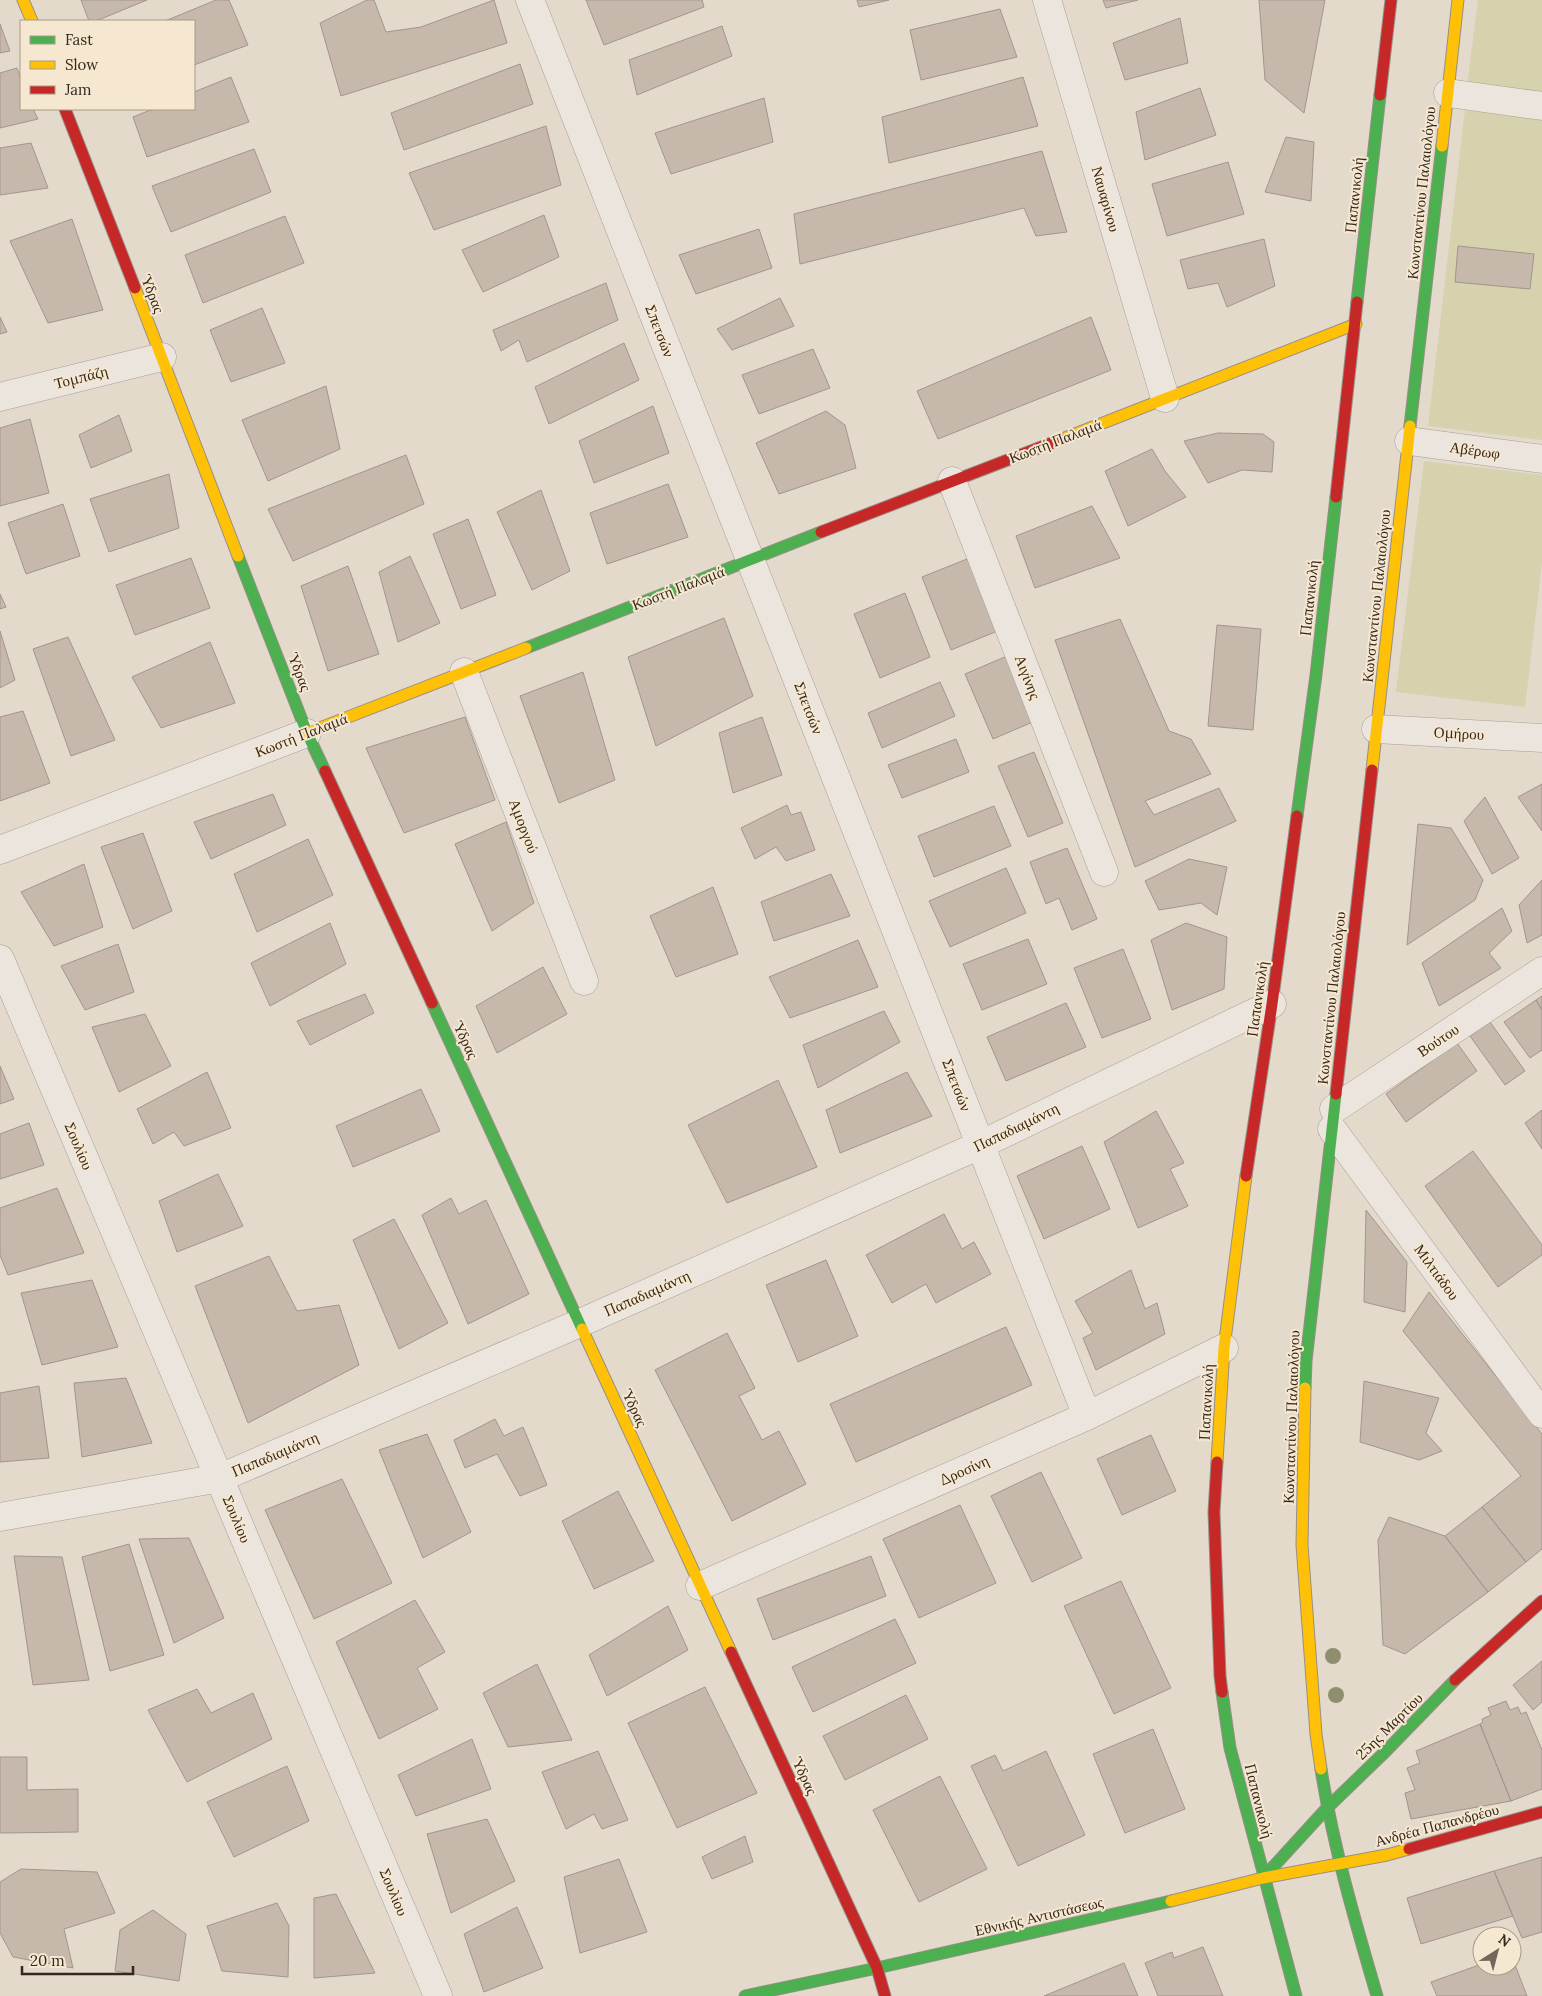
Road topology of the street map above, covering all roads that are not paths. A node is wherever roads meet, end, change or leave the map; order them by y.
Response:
1 (23, 0) edge
2 (530, 0) edge
3 (1047, 0) edge
4 (1391, 0) edge
5 (1458, 0) edge
6 (32, 20) edge
7 (1448, 93) junction
8 (1542, 106) edge
9 (66, 110) edge
10 (1356, 324) junction
11 (162, 358) junction
12 (0, 397) edge
13 (1165, 398) junction
14 (1409, 441) junction
15 (1542, 459) edge
16 (952, 481) junction
17 (750, 560) junction
18 (464, 672) junction
19 (1376, 729) junction
20 (307, 733) junction
21 (1542, 738) edge
22 (0, 850) edge
23 (1104, 872) dead end
24 (0, 959) edge
25 (1542, 971) edge
26 (584, 981) dead end
27 (1272, 1004) junction
28 (1333, 1119) junction
29 (980, 1145) junction
30 (580, 1323) junction
31 (1224, 1348) junction
32 (1542, 1414) edge
33 (1087, 1416) junction
34 (220, 1478) junction
35 (0, 1516) edge
36 (700, 1586) junction
37 (1542, 1601) edge
38 (1327, 1808) junction
39 (1542, 1812) edge
40 (1339, 1864) junction
41 (1263, 1878) junction
42 (877, 1968) junction
43 (438, 1996) edge
44 (745, 1996) edge
45 (885, 1996) edge
46 (1296, 1996) edge
47 (1377, 1996) edge

1 - 6 main road
2 - 17 street, Σπετσών
3 - 13 street, Ναυαρίνου
4 - 10 main road, Παπανικολή
5 - 7 main road, Κωνσταντίνου Παλαιολόγου
7 - 8 street
7 - 14 main road, Κωνσταντίνου Παλαιολόγου
9 - 11 main road, Ύδρας
10 - 13 main road, Κωστή Παλαμά
10 - 27 main road, Παπανικολή
11 - 12 street, Τομπάζη
11 - 20 main road, Ύδρας
13 - 16 main road, Κωστή Παλαμά
14 - 15 street, Αβέρωφ
14 - 19 main road, Κωνσταντίνου Παλαιολόγου
16 - 17 main road, Κωστή Παλαμά
16 - 23 street, Αιγίνης
17 - 18 main road, Κωστή Παλαμά
17 - 29 street, Σπετσών
18 - 20 main road, Κωστή Παλαμά
18 - 26 street, Αμοργού
19 - 21 street, Ομήρου
19 - 28 main road, Κωνσταντίνου Παλαιολόγου
20 - 22 street, Κωστή Παλαμά
20 - 30 main road, Ύδρας
24 - 34 street, Σουλίου
25 - 28 street, Βούτου
27 - 29 street, Παπαδιαμάντη
27 - 31 main road, Παπανικολή
28 - 32 street, Μιλτιάδου
28 - 38 main road, Κωνσταντίνου Παλαιολόγου
29 - 30 street, Παπαδιαμάντη
29 - 33 street, Σπετσών
30 - 34 street, Παπαδιαμάντη
30 - 36 main road, Ύδρας
31 - 33 street, Δροσίνη
31 - 41 main road, Παπανικολή
33 - 36 street, Δροσίνη
34 - 35 street, Παπαδιαμάντη
34 - 43 street, Σουλίου
36 - 42 main road, Ύδρας
37 - 38 main road, 25ης Μαρτίου
38 - 40 main road, Κωνσταντίνου Παλαιολόγου
38 - 41 main road, 25ης Μαρτίου
39 - 40 main road, Ανδρέα Παπανδρέου
40 - 41 main road, Εθνικής Αντιστάσεως
40 - 47 main road, Κωνσταντίνου Παλαιολόγου
41 - 42 main road, Εθνικής Αντιστάσεως
41 - 46 main road, Παπανικολή
42 - 44 main road, Εθνικής Αντιστάσεως
42 - 45 main road, Ύδρας

